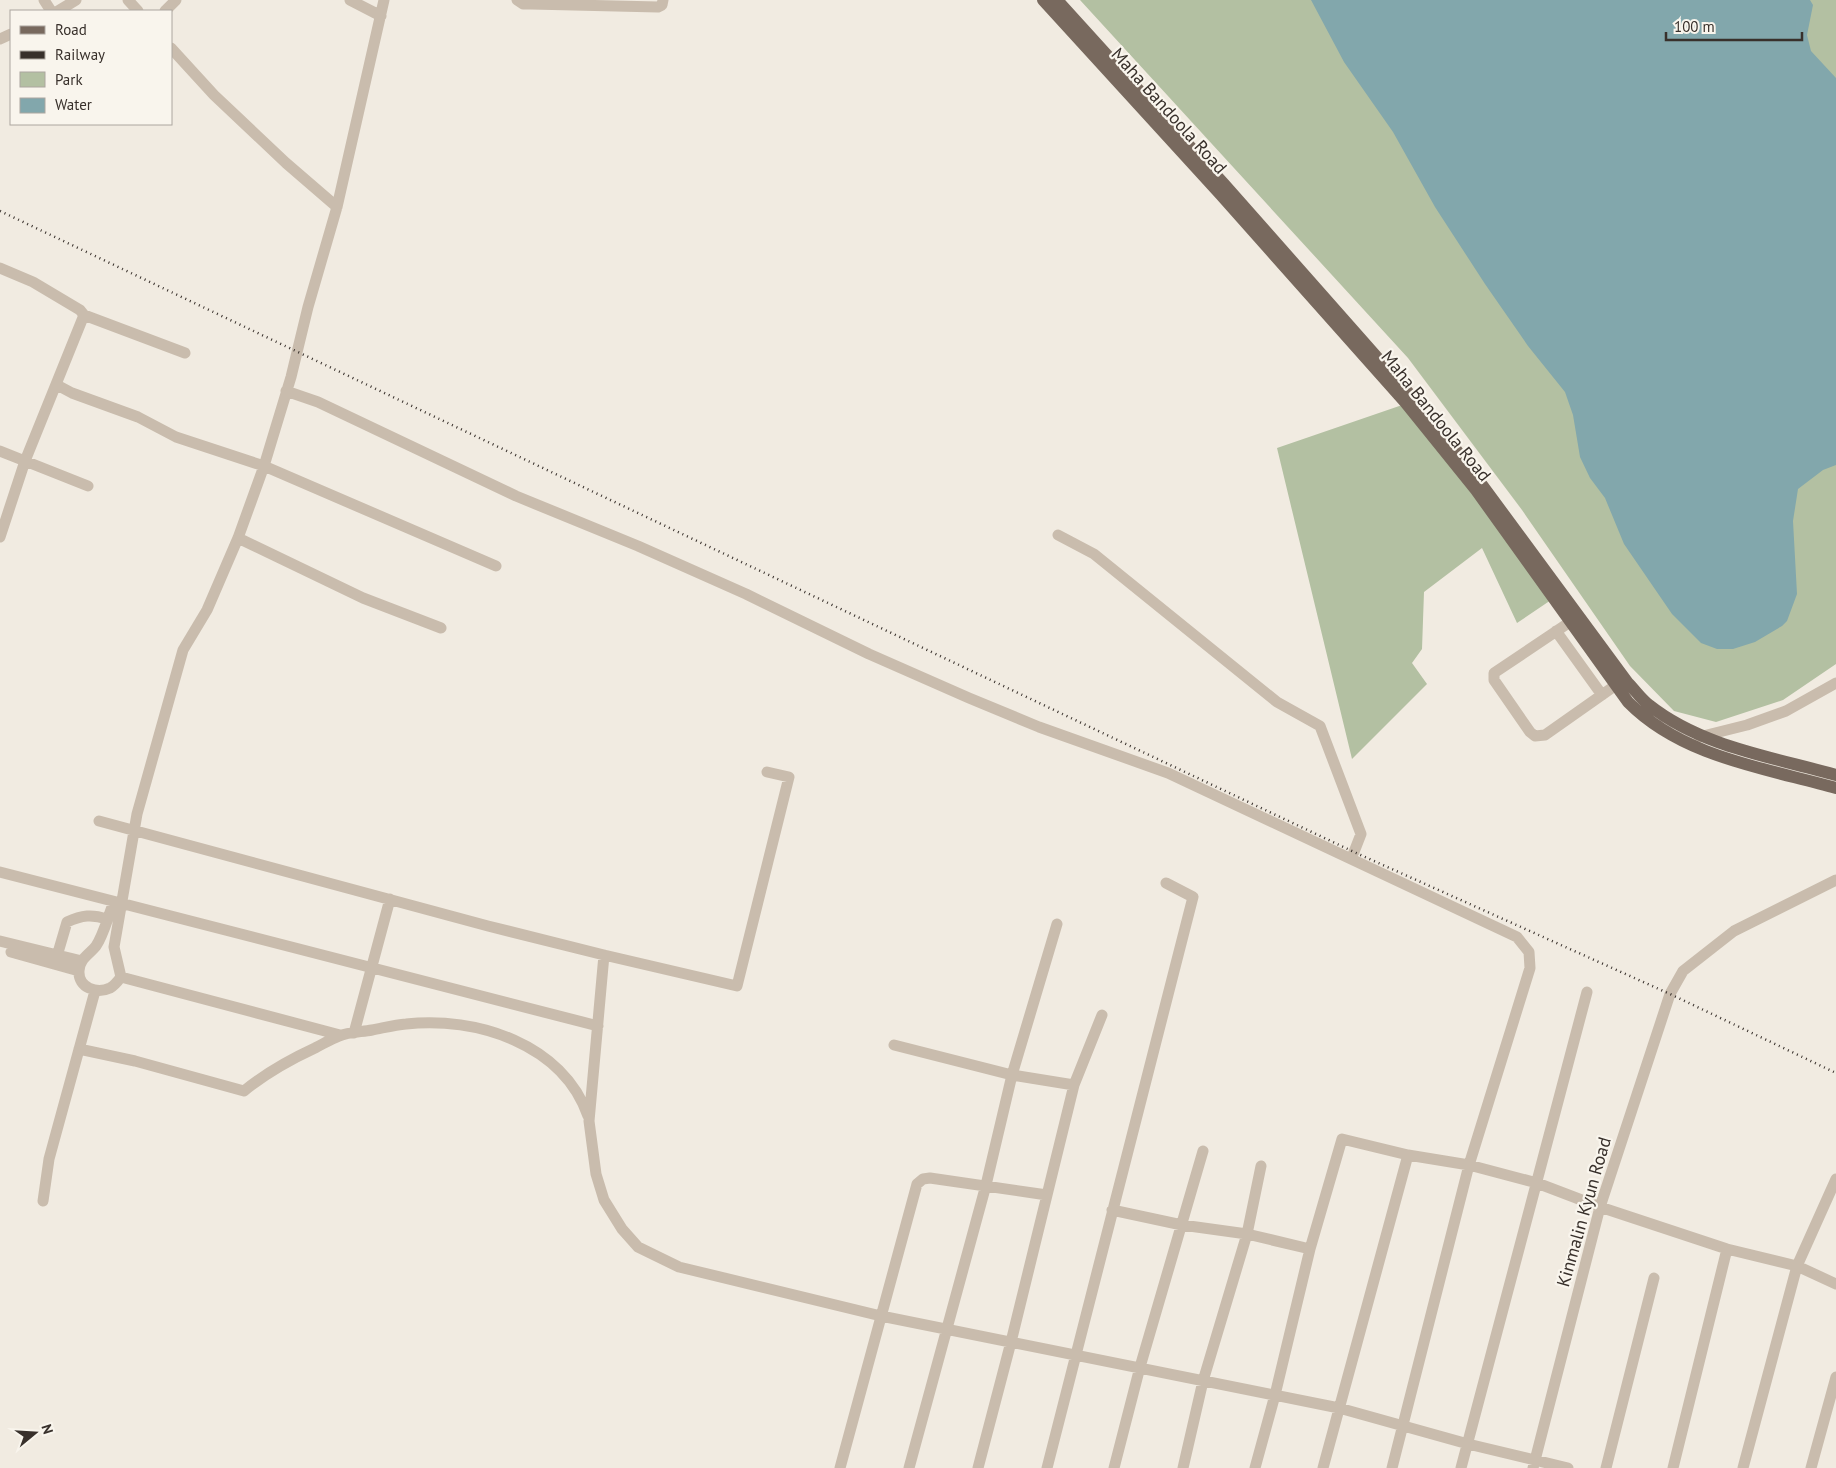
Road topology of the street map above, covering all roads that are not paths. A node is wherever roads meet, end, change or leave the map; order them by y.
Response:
1 (76, 0) edge
2 (128, 0) edge
3 (176, 0) edge
4 (350, 0) edge
5 (384, 0) edge
6 (517, 0) edge
7 (663, 0) edge
8 (1044, 0) edge
9 (1057, 0) edge
10 (60, 10) edge
11 (137, 10) edge
12 (166, 10) edge
13 (381, 16) junction
14 (172, 49) edge
15 (337, 208) junction
16 (0, 268) edge
17 (84, 315) junction
18 (185, 353) dead end
19 (57, 385) junction
20 (286, 391) junction
21 (0, 451) edge
22 (26, 461) junction
23 (264, 466) junction
24 (88, 486) dead end
25 (1058, 535) dead end
26 (0, 537) edge
27 (238, 538) junction
28 (496, 566) dead end
29 (1570, 622) junction
30 (441, 628) dead end
31 (1556, 631) junction
32 (1836, 683) edge
33 (1616, 685) junction
34 (1602, 695) junction
35 (1704, 736) junction
36 (1685, 741) junction
37 (767, 772) dead end
38 (1836, 775) edge
39 (1836, 788) edge
40 (99, 821) dead end
41 (134, 830) junction
42 (1354, 852) dead end
43 (0, 872) edge
44 (1836, 880) edge
45 (1166, 883) dead end
46 (390, 899) junction
47 (118, 903) junction
48 (107, 919) junction
49 (1057, 924) dead end
50 (0, 941) edge
51 (0, 949) edge
52 (604, 955) junction
53 (57, 956) junction
54 (80, 966) junction
55 (372, 968) junction
56 (121, 977) junction
57 (96, 991) junction
58 (1587, 992) dead end
59 (1102, 1015) dead end
60 (598, 1026) junction
61 (354, 1033) junction
62 (340, 1035) junction
63 (894, 1045) dead end
64 (80, 1049) junction
65 (1012, 1075) junction
66 (1074, 1085) junction
67 (589, 1121) junction
68 (1203, 1151) dead end
69 (1408, 1155) junction
70 (1469, 1165) junction
71 (1261, 1166) dead end
72 (1836, 1179) edge
73 (1537, 1183) junction
74 (986, 1185) junction
75 (1047, 1195) junction
76 (43, 1201) dead end
77 (1600, 1207) junction
78 (1112, 1210) junction
79 (1182, 1225) junction
80 (1247, 1234) junction
81 (1727, 1249) junction
82 (1310, 1250) junction
83 (1797, 1266) junction
84 (1654, 1278) dead end
85 (1836, 1284) edge
86 (881, 1316) junction
87 (947, 1329) junction
88 (1011, 1342) junction
89 (1077, 1355) junction
90 (1140, 1367) junction
91 (1836, 1377) edge
92 (1203, 1381) junction
93 (1276, 1395) junction
94 (1339, 1408) junction
95 (1403, 1425) junction
96 (1468, 1444) junction
97 (1534, 1463) edge
98 (840, 1468) edge
99 (909, 1468) edge
100 (978, 1468) edge
101 (1047, 1468) edge
102 (1114, 1468) edge
103 (1182, 1468) edge
104 (1254, 1468) edge
105 (1323, 1468) edge
106 (1392, 1468) edge
107 (1461, 1468) edge
108 (1568, 1468) edge
109 (1606, 1468) edge
110 (1673, 1468) edge
111 (1743, 1468) edge
112 (1811, 1468) edge

1 - 10 street
2 - 11 street
3 - 12 street
4 - 13 street
5 - 13 street
6 - 7 street
8 - 29 main road, Maha Bandoola Road
9 - 35 main road, Maha Bandoola Road
13 - 15 street
14 - 15 street
15 - 20 street
16 - 17 street
17 - 18 street
17 - 19 street
19 - 22 street
19 - 23 street
20 - 23 street
20 - 70 street
21 - 22 street
22 - 24 street
22 - 26 street
23 - 27 street
23 - 28 street
25 - 42 street
27 - 30 street
27 - 41 street
29 - 31 street
29 - 33 main road, Maha Bandoola Road
31 - 34 street
31 - 34 street
32 - 35 street
33 - 34 street
33 - 36 main road, Maha Bandoola Road
35 - 36 street
35 - 38 main road, Maha Bandoola Road
36 - 39 main road, Maha Bandoola Road
37 - 52 street
40 - 41 street
41 - 46 street
41 - 47 street
43 - 47 street
44 - 77 street, Kinmalin Kyun Road
45 - 78 street
46 - 52 street
46 - 55 street
47 - 48 street
47 - 55 street
47 - 56 street
48 - 53 street
48 - 54 street
49 - 65 street
50 - 53 street
51 - 54 street
52 - 60 street
53 - 54 street
54 - 57 street
55 - 60 street
55 - 61 street
56 - 57 street
56 - 62 street
57 - 64 street
58 - 73 street
59 - 66 street
60 - 67 street
61 - 62 street
61 - 67 street
62 - 64 street
63 - 65 street
64 - 76 street
65 - 66 street
65 - 74 street
66 - 75 street
67 - 86 street
68 - 79 street
69 - 70 street
69 - 82 street
69 - 94 street
70 - 73 street
70 - 95 street
71 - 80 street
72 - 83 street
73 - 77 street
73 - 96 street
74 - 75 street
74 - 86 street
74 - 87 street
75 - 88 street
77 - 81 street
77 - 97 street, Kinmalin Kyun Road
78 - 79 street
78 - 89 street
79 - 80 street
79 - 90 street
80 - 82 street
80 - 92 street
81 - 83 street
81 - 110 street
82 - 93 street
83 - 85 street
83 - 111 street
84 - 109 street
86 - 87 street
86 - 98 street
87 - 88 street
87 - 99 street
88 - 89 street
88 - 100 street
89 - 90 street
89 - 101 street
90 - 92 street
90 - 102 street
91 - 112 street
92 - 93 street
92 - 103 street
93 - 94 street
93 - 104 street
94 - 95 street
94 - 105 street
95 - 96 street
95 - 106 street
96 - 97 street
96 - 107 street
97 - 108 street

